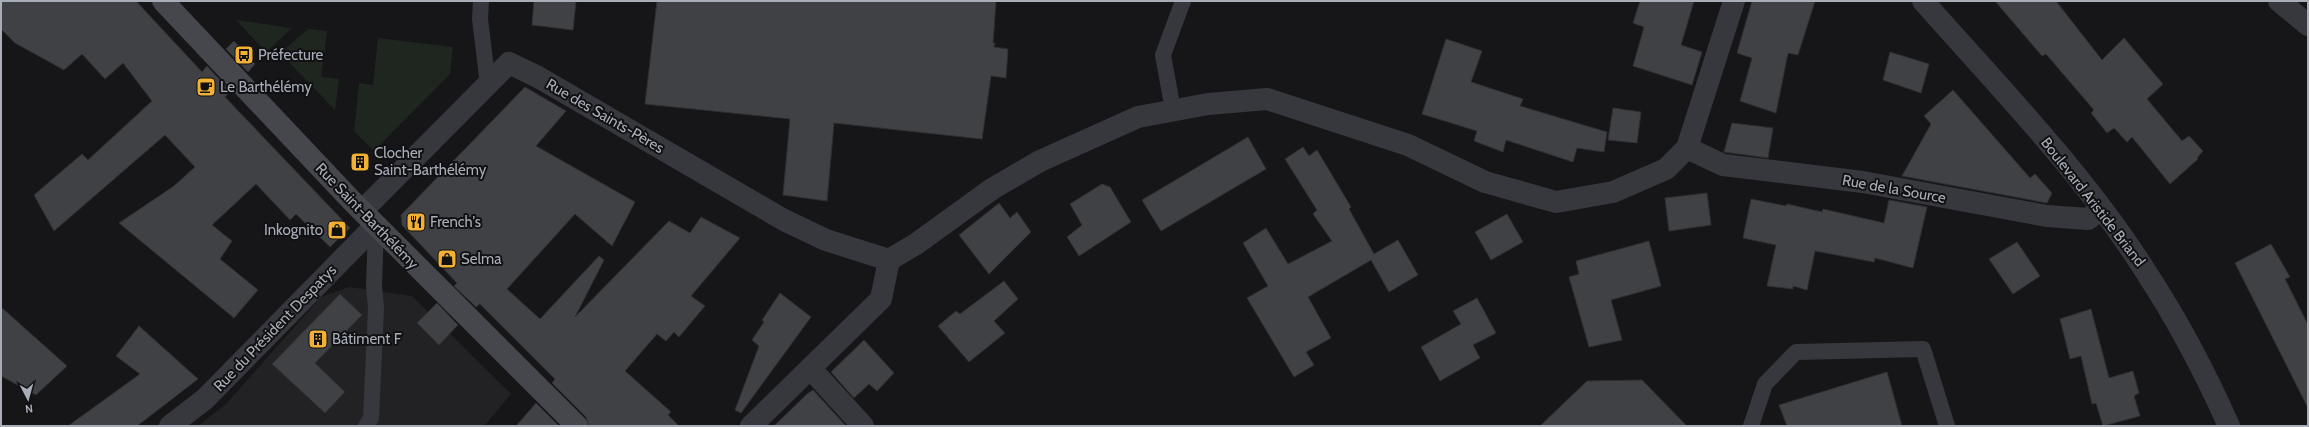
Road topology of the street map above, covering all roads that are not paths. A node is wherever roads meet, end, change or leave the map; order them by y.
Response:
1 (163, 1) edge
2 (481, 1) edge
3 (1183, 1) edge
4 (1734, 1) edge
5 (1924, 1) edge
6 (2279, 1) edge
7 (2308, 25) edge
8 (488, 85) junction
9 (1172, 110) junction
10 (1687, 148) junction
11 (2101, 209) junction
12 (369, 218) junction
13 (889, 260) junction
14 (810, 368) junction
15 (170, 426) edge
16 (366, 426) edge
17 (577, 426) edge
18 (751, 426) edge
19 (863, 426) edge
20 (1751, 426) edge
21 (1947, 426) edge
22 (2229, 426) edge

1 - 12 main road, Rue Saint-Barthélémy
2 - 8 lane
3 - 9 lane
4 - 10 street
5 - 11 street, Boulevard Aristide Briand
6 - 7 street
8 - 12 street, Rue des Saints-Pères
8 - 13 street, Rue des Saints-Pères
9 - 10 street
9 - 13 street
10 - 11 street, Rue de la Source
11 - 22 street, Boulevard Aristide Briand
12 - 15 street, Rue du Président Despatys
12 - 16 lane
12 - 17 main road, Rue Saint-Barthélémy
13 - 14 street
14 - 18 street
14 - 19 street
20 - 21 lane

